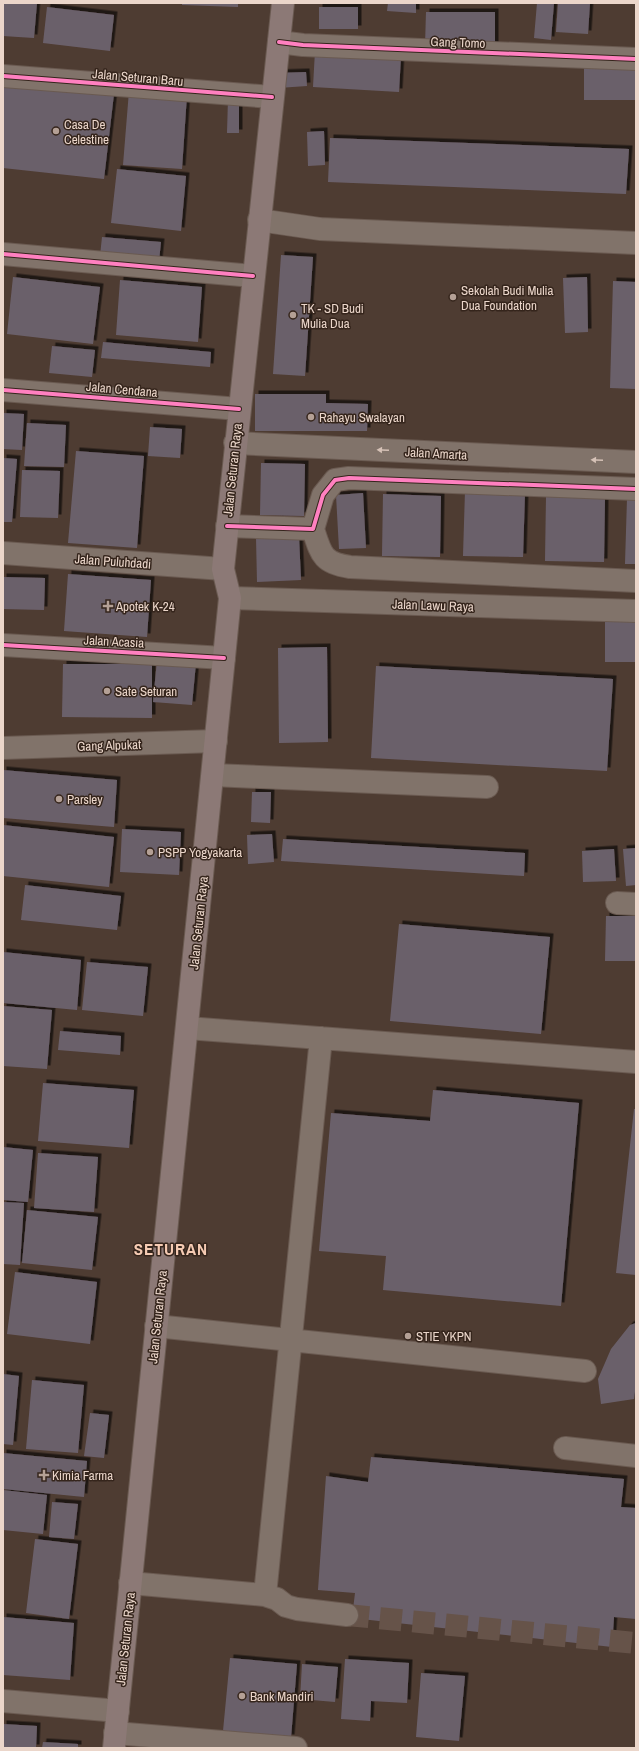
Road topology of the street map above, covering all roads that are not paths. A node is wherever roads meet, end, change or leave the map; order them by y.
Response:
1 (283, 3) edge
2 (278, 42) junction
3 (636, 60) edge
4 (3, 76) edge
5 (272, 97) junction
6 (259, 220) junction
7 (636, 243) edge
8 (3, 254) edge
9 (253, 276) junction
10 (3, 390) edge
11 (239, 409) junction
12 (235, 443) junction
13 (636, 462) edge
14 (636, 489) edge
15 (227, 526) junction
16 (313, 529) junction
17 (3, 553) edge
18 (222, 569) junction
19 (636, 581) edge
20 (230, 598) junction
21 (636, 611) edge
22 (3, 644) edge
23 (224, 658) junction
24 (216, 741) junction
25 (3, 748) edge
26 (213, 775) junction
27 (487, 787) dead end
28 (187, 1028) junction
29 (321, 1038) junction
30 (636, 1062) edge
31 (156, 1326) junction
32 (290, 1340) junction
33 (585, 1372) dead end
34 (565, 1448) dead end
35 (636, 1456) edge
36 (130, 1583) junction
37 (265, 1595) junction
38 (347, 1615) tunnel mouth
39 (3, 1701) edge
40 (118, 1711) junction
41 (115, 1740) edge
42 (296, 1748) edge

1 - 2 main road, Jalan Seturan Raya
2 - 3 street, Gang Tomo
2 - 5 main road, Jalan Seturan Raya
4 - 5 street, Jalan Seturan Baru
5 - 6 main road, Jalan Seturan Raya
6 - 7 street
6 - 9 main road, Jalan Seturan Raya
8 - 9 street
9 - 11 main road, Jalan Seturan Raya
10 - 11 street, Jalan Cendana
11 - 12 main road, Jalan Seturan Raya
13 -> 12 street, Jalan Amarta
12 - 15 main road, Jalan Seturan Raya
14 - 16 street
15 - 16 street
15 - 18 main road, Jalan Seturan Raya
16 - 19 street
17 - 18 street, Jalan Puluhdadi
18 - 20 main road, Jalan Seturan Raya
20 - 21 street, Jalan Lawu Raya
20 - 23 main road, Jalan Seturan Raya
22 - 23 street, Jalan Acasia
23 - 24 main road, Jalan Seturan Raya
24 - 25 street, Gang Alpukat
24 - 26 main road, Jalan Seturan Raya
26 - 27 street
26 - 28 main road, Jalan Seturan Raya
28 - 29 street
28 - 31 main road, Jalan Seturan Raya
29 - 30 street
29 - 32 street
31 - 32 street
31 - 36 main road, Jalan Seturan Raya
32 - 33 street
32 - 37 street
34 - 35 street
36 - 37 street
36 - 40 main road, Jalan Seturan Raya
37 - 38 street
39 - 40 street
40 - 41 main road, Jalan Seturan Raya
41 - 42 street

